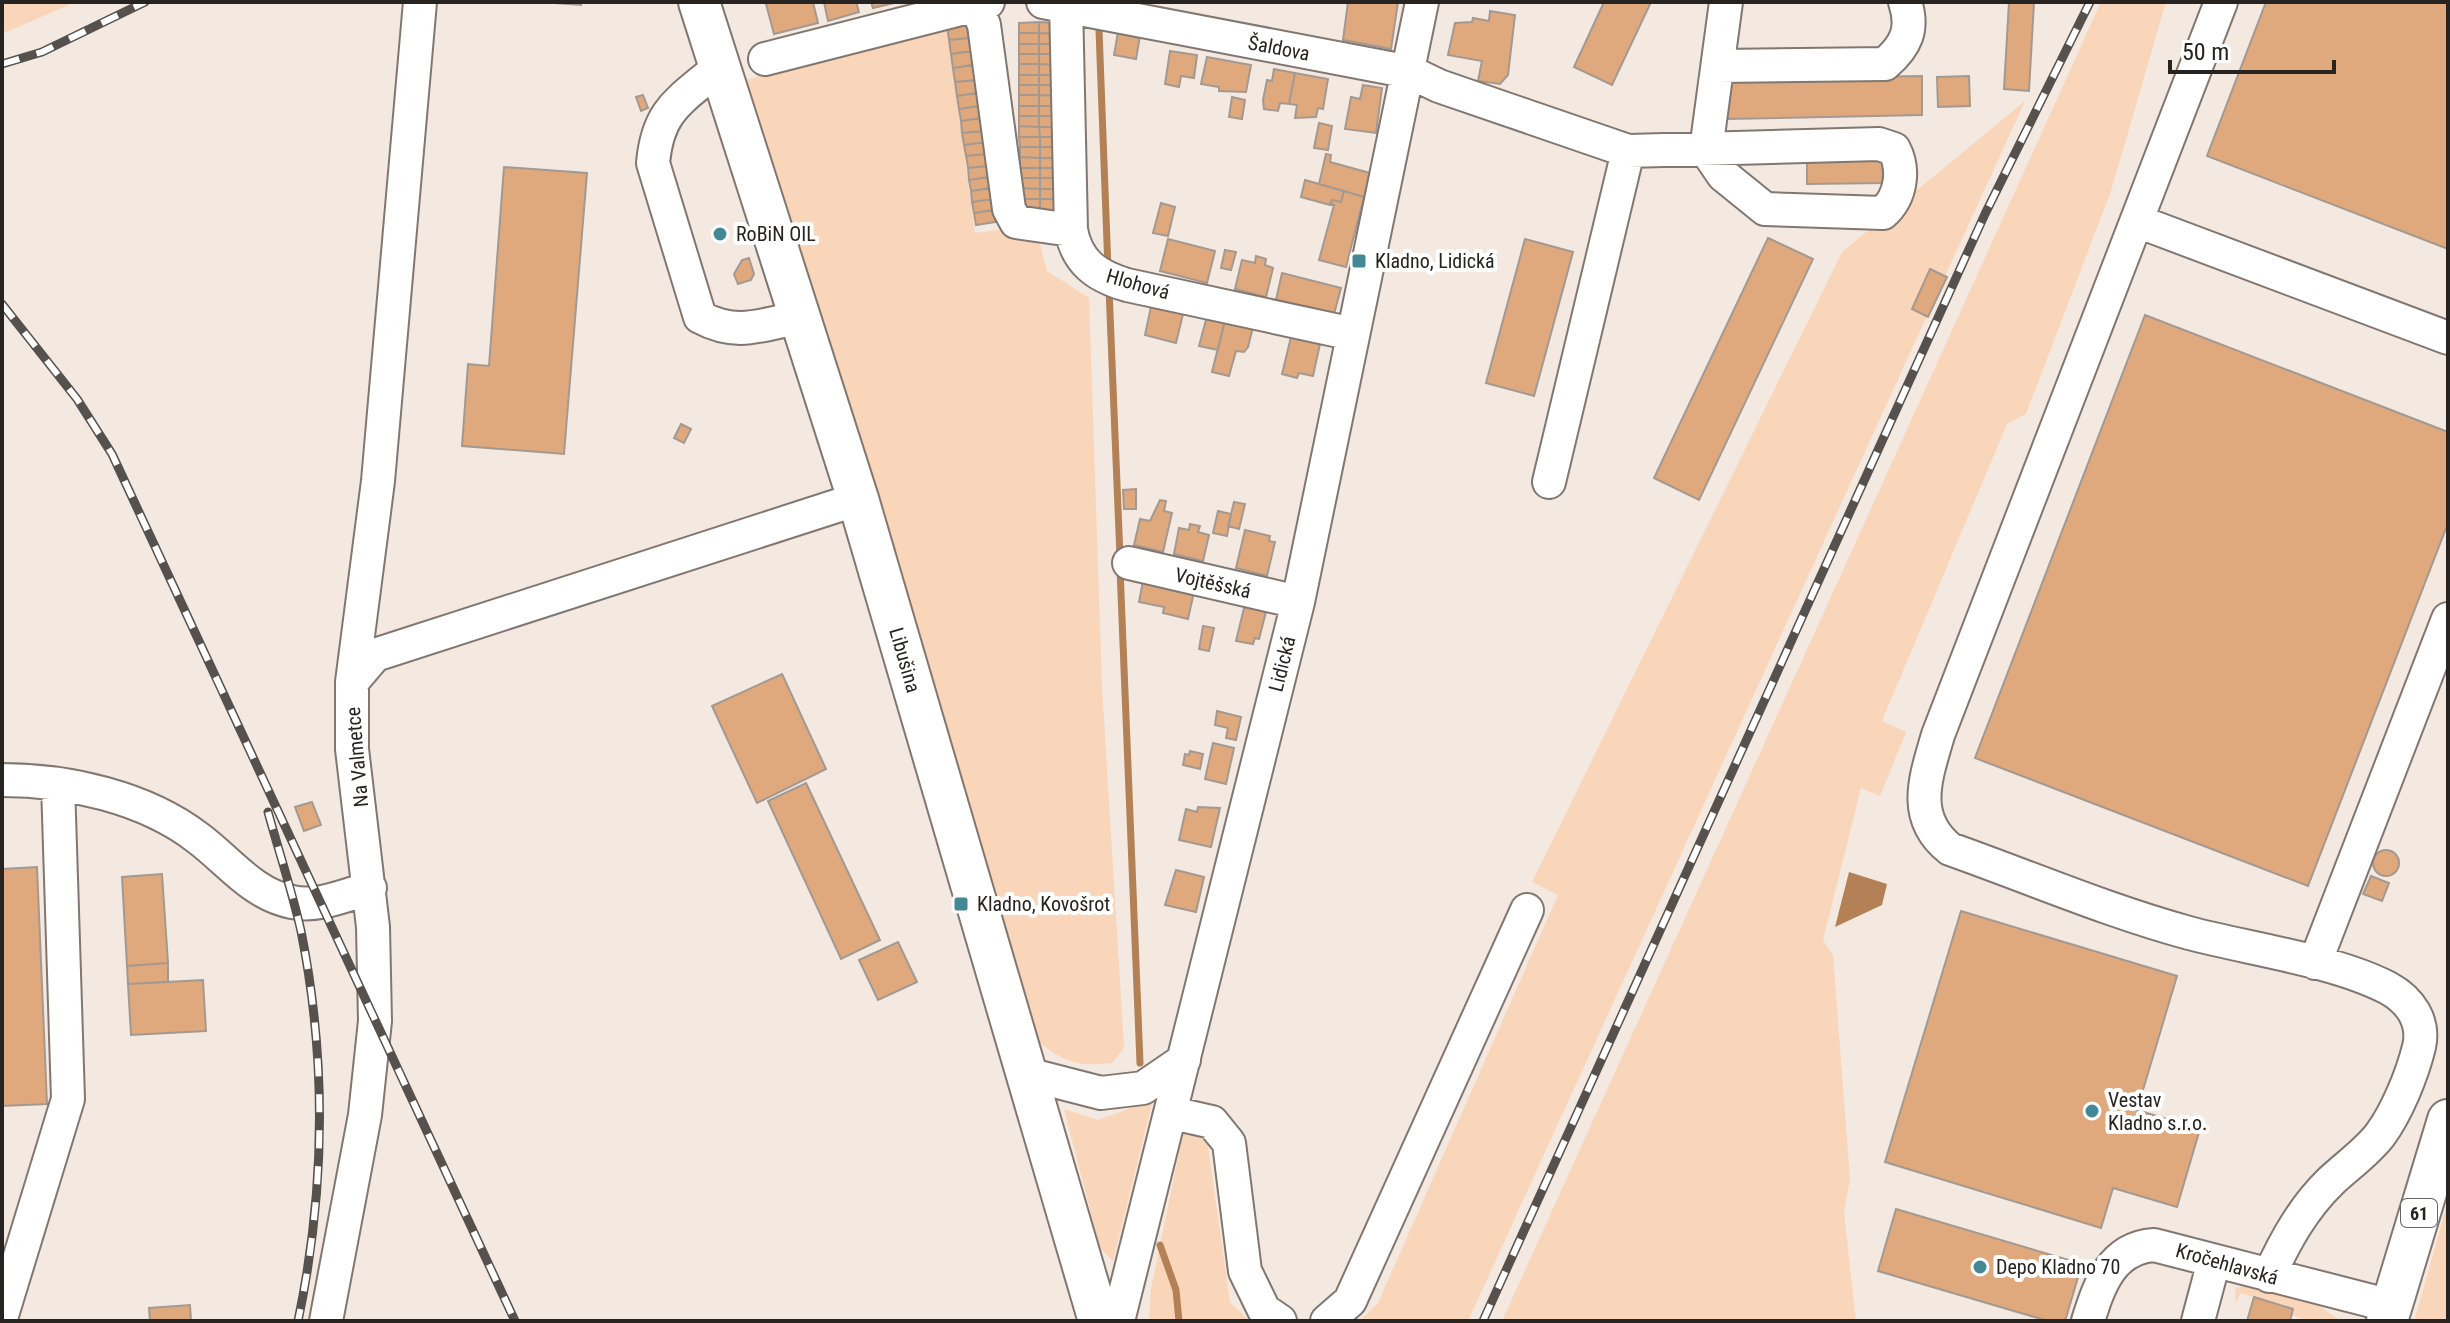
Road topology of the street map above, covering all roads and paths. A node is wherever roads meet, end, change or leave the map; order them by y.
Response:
1 (420, 2) edge
2 (699, 2) edge
3 (1422, 2) edge
4 (1726, 2) edge
5 (1905, 2) edge
6 (2221, 2) edge
7 (982, 4) edge
8 (1059, 4) edge
9 (765, 59) dead end
10 (1718, 66) junction
11 (718, 68) junction
12 (1410, 72) junction
13 (1706, 150) junction
14 (1628, 151) junction
15 (2137, 221) junction
16 (1071, 230) junction
17 (800, 317) junction
18 (1353, 334) junction
19 (2448, 338) edge
20 (1549, 482) dead end
21 (858, 499) junction
22 (1129, 563) dead end
23 (1298, 602) junction
24 (2448, 619) edge
25 (352, 682) junction
26 (2, 780) edge
27 (58, 784) junction
28 (370, 888) junction
29 (1527, 910) dead end
30 (2315, 963) junction
31 (1184, 1060) junction
32 (1027, 1074) junction
33 (1172, 1113) junction
34 (2448, 1120) edge
35 (2214, 1261) junction
36 (14, 1275) junction
37 (2269, 1276) junction
38 (2389, 1313) edge
39 (2, 1315) edge
40 (26, 1321) edge
41 (326, 1321) edge
42 (1099, 1321) edge
43 (1118, 1321) edge
44 (1280, 1321) edge
45 (1327, 1321) edge
46 (2088, 1321) edge
47 (2198, 1321) edge

1 - 25 street
2 - 11 main road, Libušina
3 - 12 street, Lidická
4 - 10 street
5 - 10 street
6 - 15 street
7 - 9 street
7 - 16 street
8 - 12 street, Šaldova
8 - 16 street, Hlohová
10 - 13 street
11 - 17 main road, Libušina
11 - 17 street
12 - 14 street, Šaldova
12 - 18 street, Lidická
13 - 13 street, Šaldova
13 - 14 street, Šaldova
14 - 20 street
15 - 19 street
15 - 30 street
16 - 18 street, Hlohová
17 - 21 main road, Libušina
18 - 23 street, Lidická
21 - 25 street, Na Valmetce
21 - 32 main road, Libušina
22 - 23 street, Vojtěšská
23 - 31 street, Lidická
24 - 30 street
25 - 28 street, Na Valmetce
26 - 27 street
27 - 28 street
27 - 36 street
28 - 41 street, Na Valmetce
29 - 45 street
30 - 37 street
31 - 32 street
31 - 33 street, Lidická
32 - 42 main road, Libušina
33 - 43 street, Lidická
33 - 44 street
34 - 38 main road, 61
35 - 37 street, Kročehlavská
35 - 46 street, Kročehlavská
35 - 47 street
36 - 39 street
36 - 40 street
37 - 38 street, Kročehlavská

